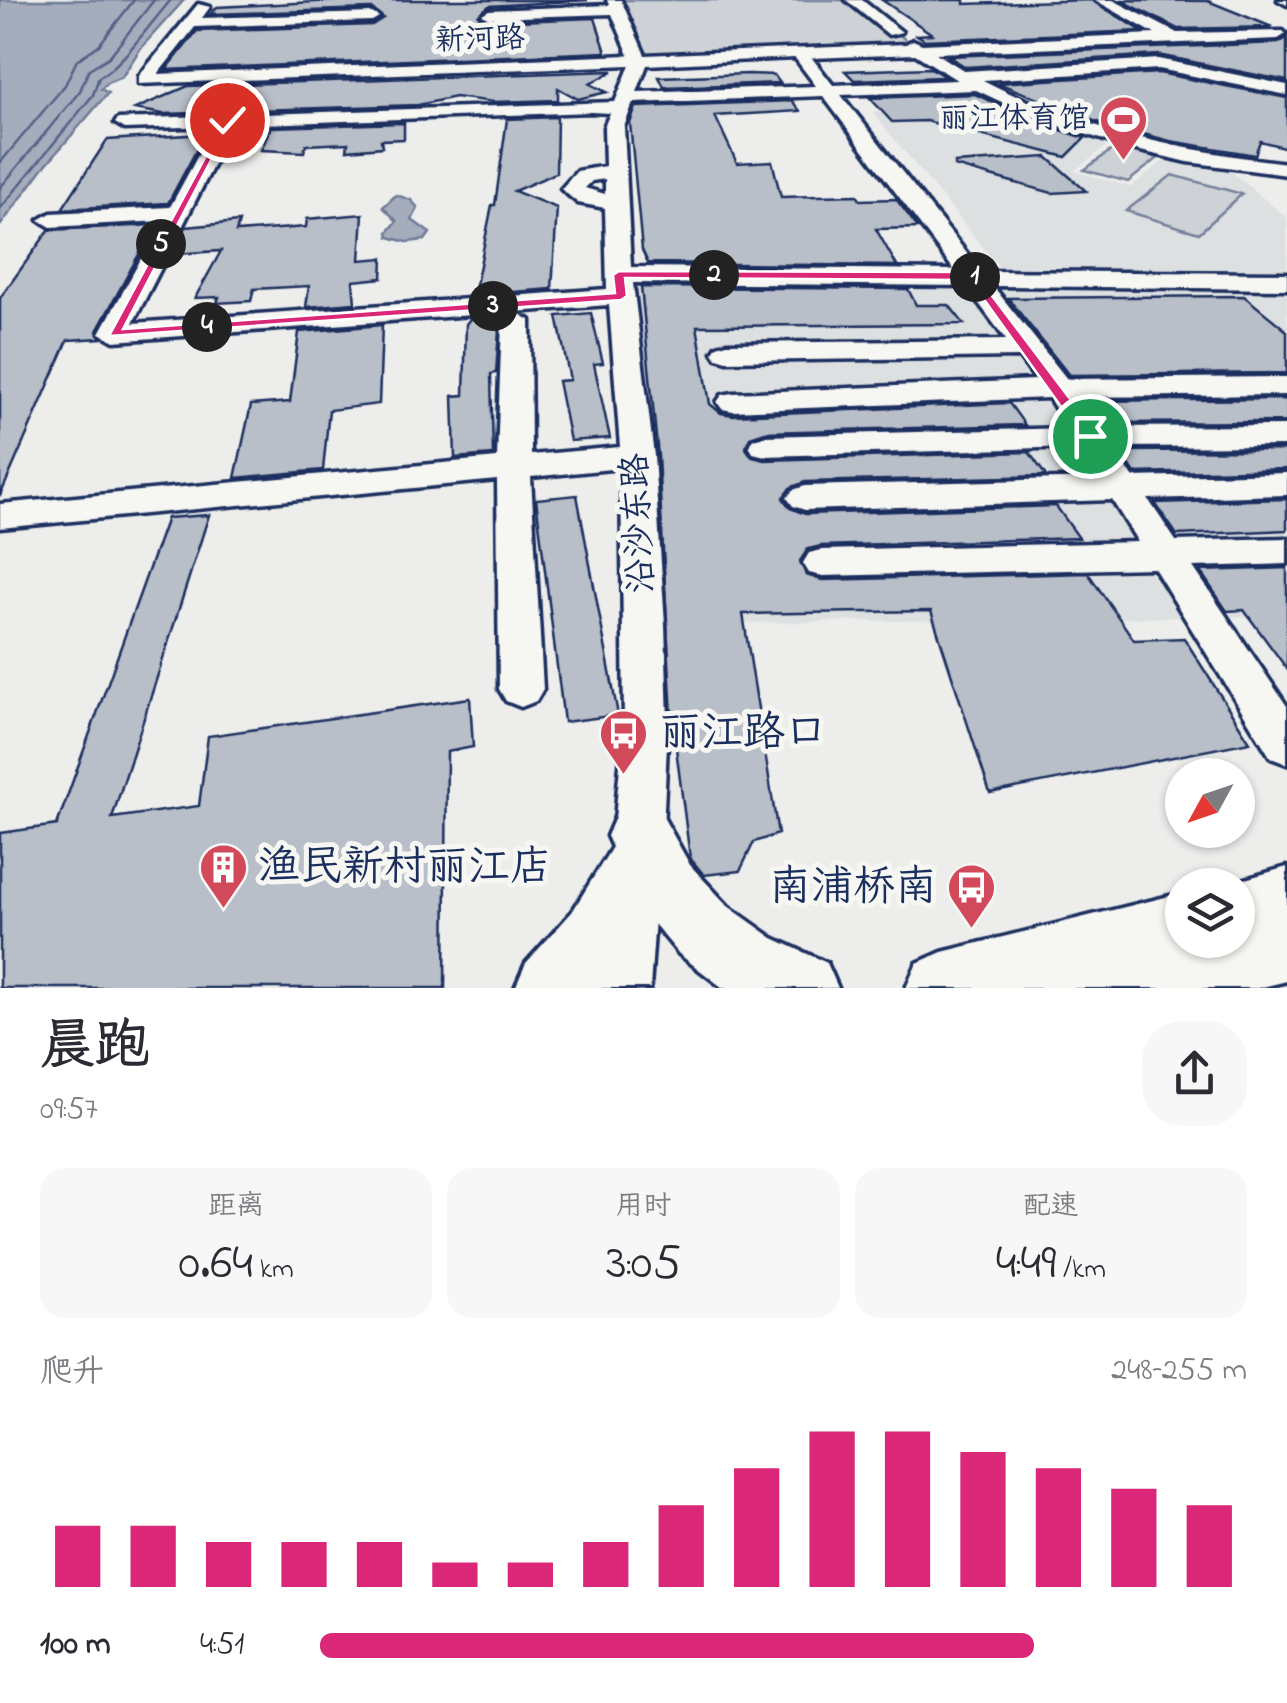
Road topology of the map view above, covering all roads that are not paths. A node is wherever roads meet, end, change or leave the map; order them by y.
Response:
1 (208, 0) edge
2 (853, 0) edge
3 (1102, 0) edge
4 (616, 4) edge
5 (489, 14) dead end
6 (372, 18) dead end
7 (190, 24) junction
8 (1278, 34) dead end
9 (1175, 38) junction
10 (905, 40) junction
11 (801, 54) junction
12 (640, 62) junction
13 (1078, 68) junction
14 (1006, 74) junction
15 (967, 80) junction
16 (1152, 83) dead end
17 (826, 90) junction
18 (1287, 90) edge
19 (1045, 91) dead end
20 (624, 103) junction
21 (227, 120) junction
22 (125, 123) dead end
23 (1287, 169) edge
24 (178, 213) junction
25 (50, 220) dead end
26 (974, 276) junction
27 (1287, 281) edge
28 (620, 286) junction
29 (516, 320) dead end
30 (1029, 348) junction
31 (726, 352) dead end
32 (1287, 386) edge
33 (1058, 388) junction
34 (733, 402) dead end
35 (1090, 436) junction
36 (1287, 436) edge
37 (765, 446) dead end
38 (636, 456) junction
39 (514, 467) junction
40 (1287, 484) edge
41 (1124, 489) junction
42 (805, 498) dead end
43 (0, 516) edge
44 (1287, 551) edge
45 (1167, 556) junction
46 (822, 563) dead end
47 (521, 689) dead end
48 (1287, 744) edge
49 (636, 853) junction
50 (1287, 900) edge
51 (1255, 908) edge
52 (1165, 931) edge
53 (1287, 946) edge
54 (552, 988) edge
55 (622, 988) edge
56 (802, 988) edge
57 (942, 988) edge
58 (1112, 988) edge

1 - 7 street, 新河路
2 - 10 street
3 - 9 street
4 - 5 street
4 - 12 street
6 - 7 street
7 - 12 street, 新河路
8 - 9 street, 新河路
9 - 10 street, 新河路
10 - 11 street, 新河路
10 - 15 street
11 - 12 street, 新河路
11 - 17 street
12 - 20 street, 沿沙东路
13 - 14 street
13 - 16 street
13 - 18 street
14 - 15 street
14 - 19 street
15 - 17 street
15 - 23 street
17 - 20 street
17 - 26 street
20 - 21 street
20 - 28 street, 沿沙东路
21 - 22 street
21 - 24 street
24 - 25 street
24 - 28 street
26 - 27 street
26 - 28 street
26 - 30 street
28 - 38 street, 沿沙东路
29 - 39 street
30 - 31 street
30 - 33 street
32 - 33 street
33 - 34 street
33 - 35 street
35 - 36 street
35 - 37 street
35 - 41 street
38 - 39 street
38 - 49 street, 沿沙东路
39 - 43 street
39 - 47 street
40 - 41 street
41 - 42 street
41 - 45 street
44 - 45 street
45 - 46 street
45 - 48 street
49 - 54 main road
49 - 55 street, 沿沙东路
49 - 56 main road
50 - 51 main road
52 - 57 main road
53 - 58 main road

